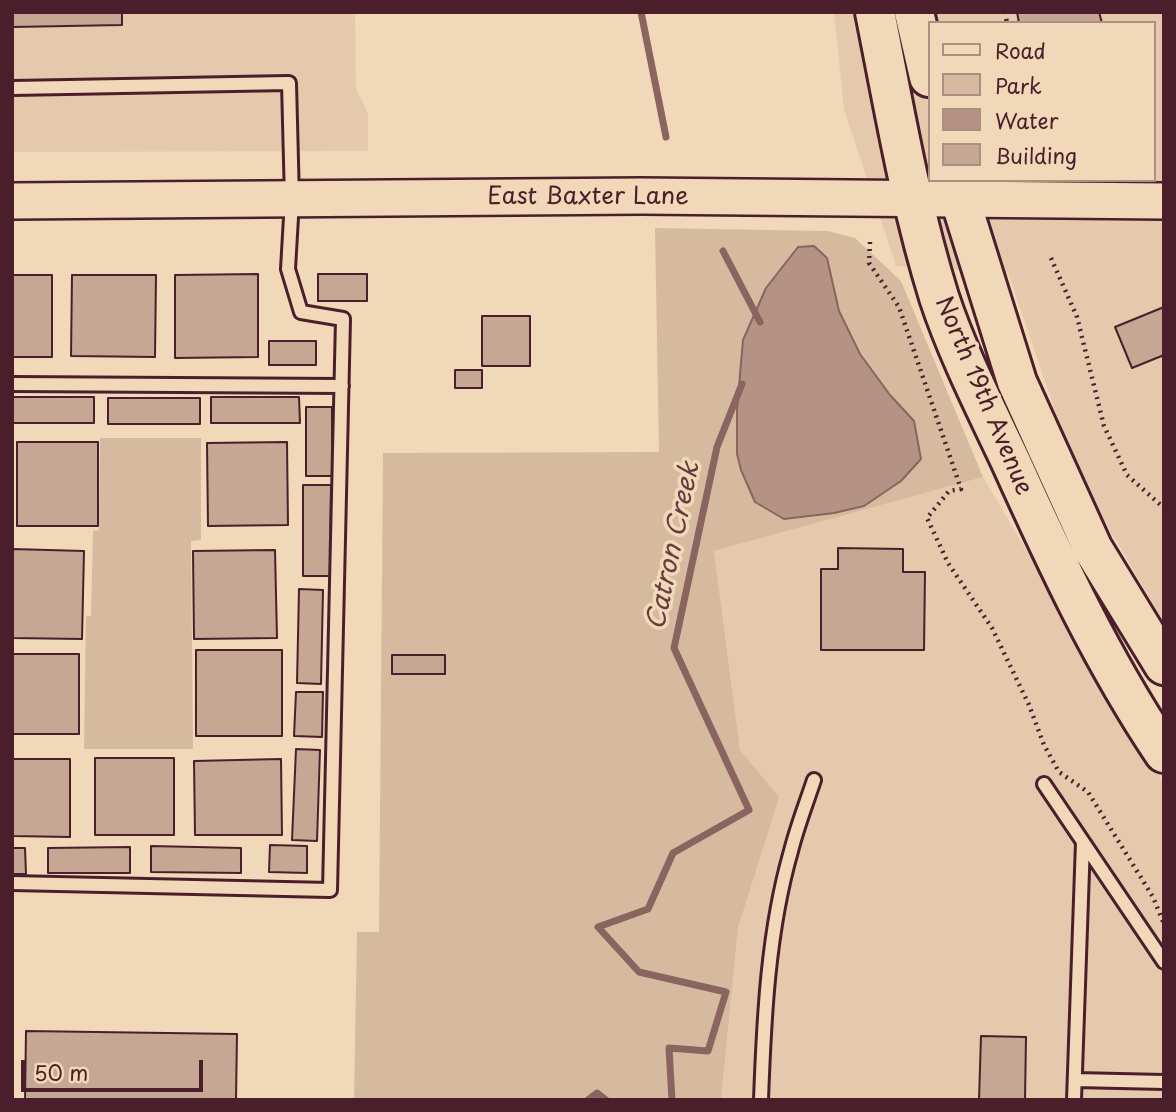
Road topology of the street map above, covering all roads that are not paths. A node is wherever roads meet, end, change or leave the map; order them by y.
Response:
1 (875, 12) edge
2 (914, 12) edge
3 (928, 74) edge
4 (12, 88) edge
5 (956, 190) edge
6 (292, 200) junction
7 (913, 200) junction
8 (12, 201) edge
9 (1164, 201) edge
10 (12, 384) edge
11 (342, 386) junction
12 (1164, 664) edge
13 (1164, 753) edge
14 (814, 780) dead end
15 (1044, 784) dead end
16 (1083, 842) junction
17 (12, 883) edge
18 (1164, 962) edge
19 (1075, 1080) junction
20 (1164, 1082) edge
21 (761, 1100) edge
22 (1074, 1100) edge

1 - 7 main road, North 19th Avenue
2 - 3 main road
4 - 6 lane
5 - 7 main road, East Baxter Lane
5 - 9 main road, East Baxter Lane
5 - 12 main road, North 19th Avenue
6 - 7 main road, East Baxter Lane
6 - 8 main road, East Baxter Lane
6 - 11 lane
7 - 13 main road, North 19th Avenue
10 - 11 lane
11 - 17 lane
14 - 21 lane
15 - 16 lane
16 - 18 lane
16 - 19 lane
19 - 20 lane
19 - 22 lane

